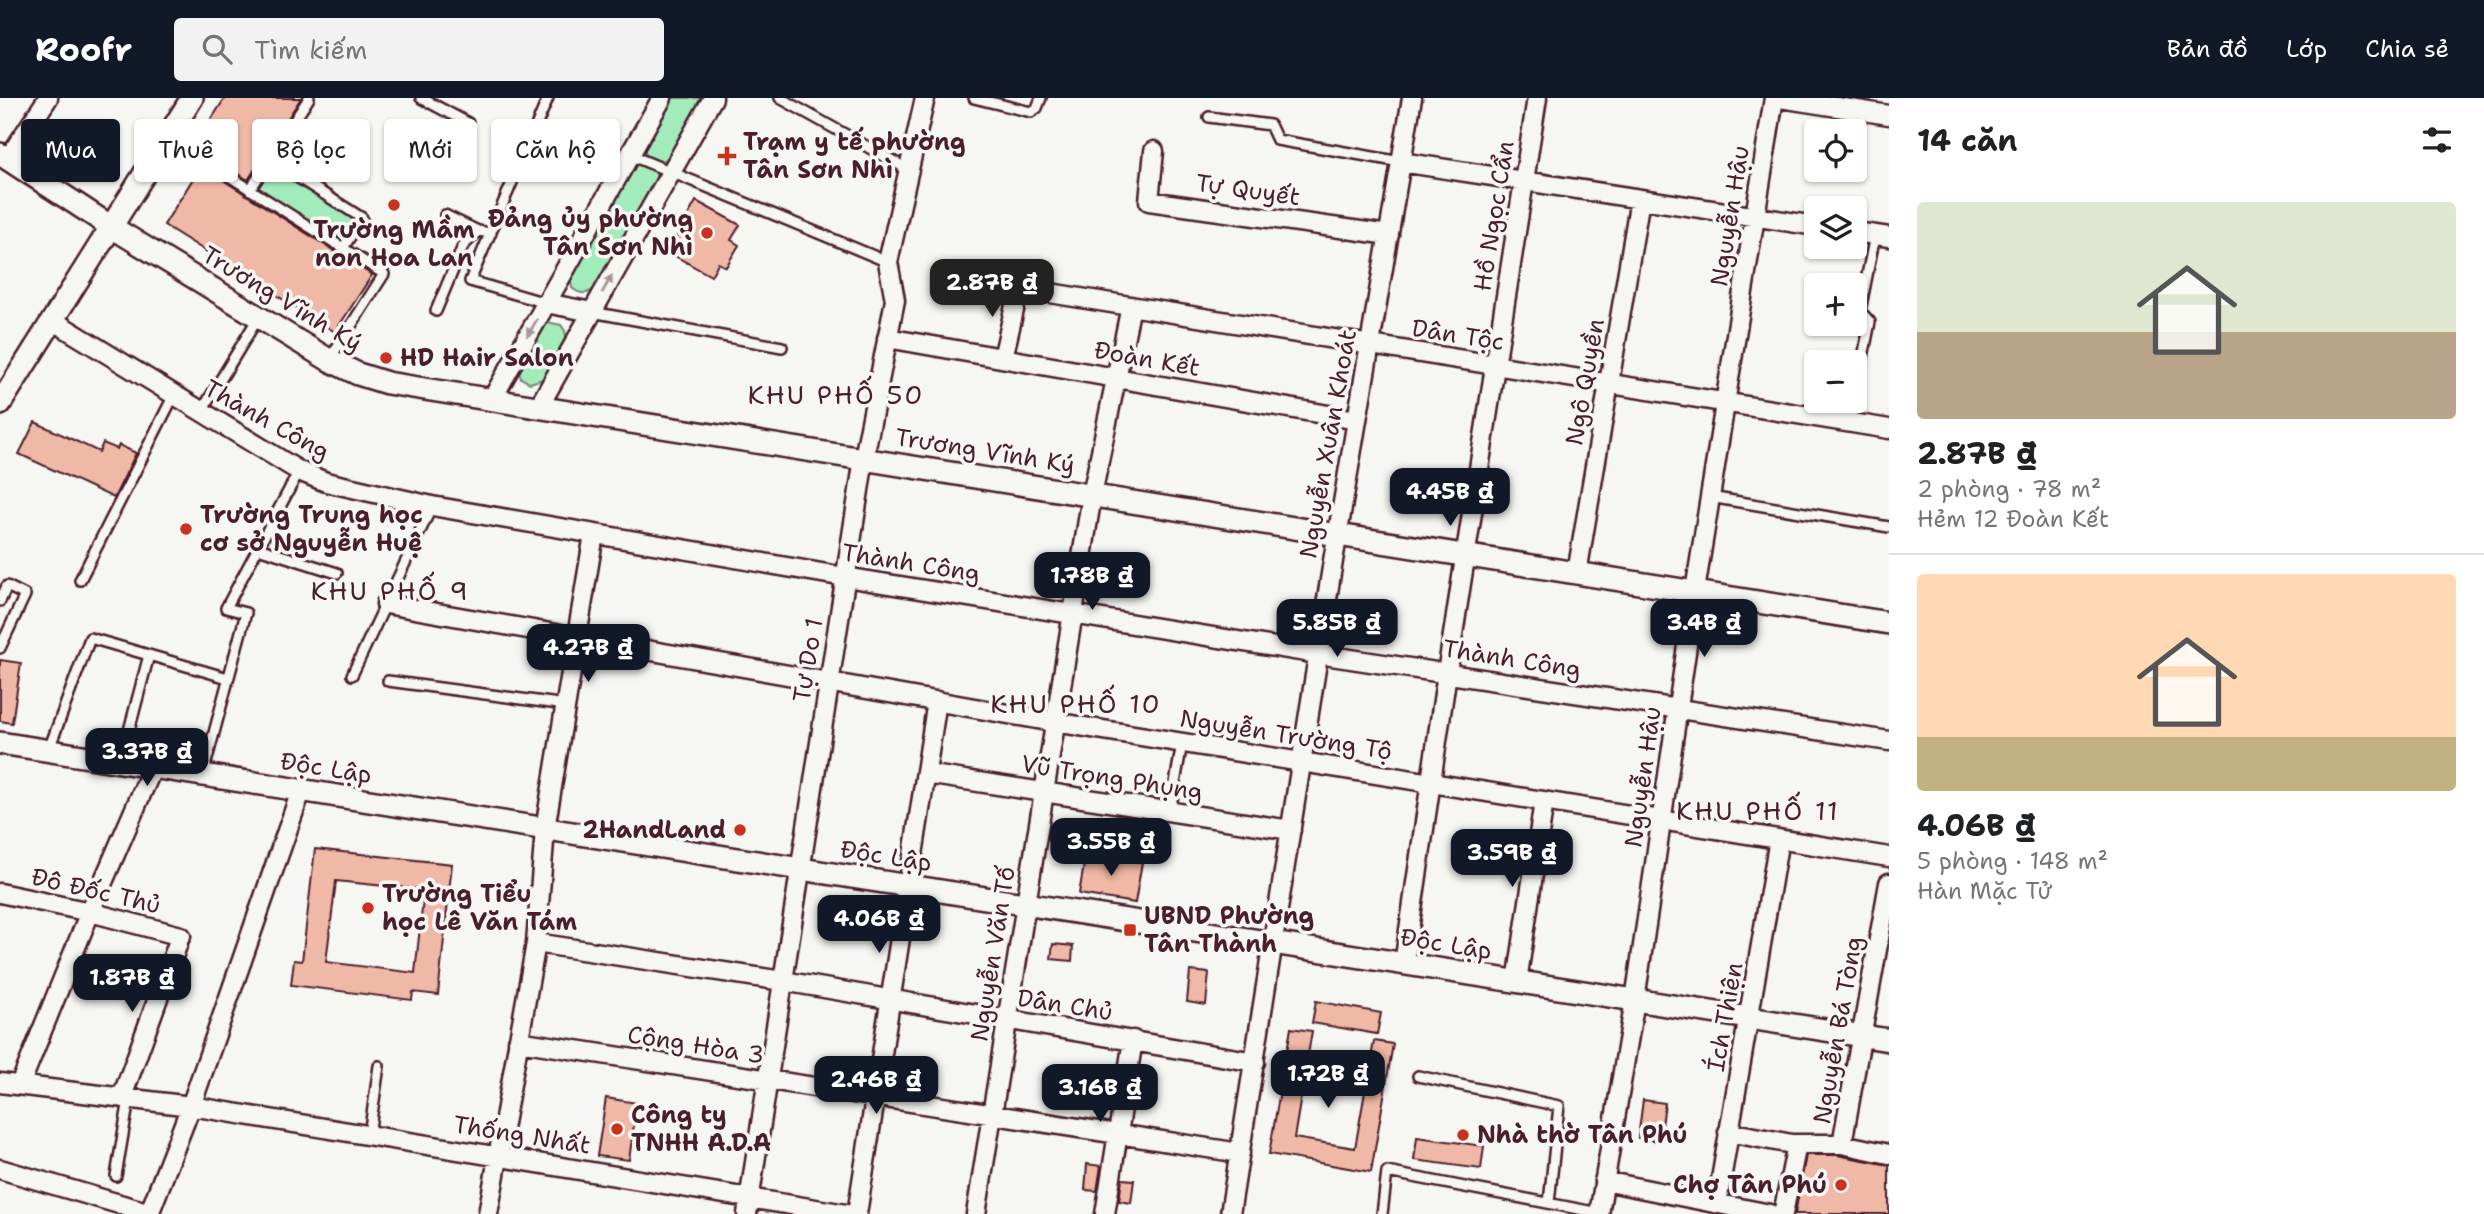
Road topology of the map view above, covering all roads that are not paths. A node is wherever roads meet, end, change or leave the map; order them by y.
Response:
1 (48, 98) edge
2 (192, 98) edge
3 (309, 98) edge
4 (421, 98) edge
5 (548, 98) edge
6 (662, 98) edge
7 (713, 98) edge
8 (780, 98) edge
9 (925, 98) edge
10 (974, 98) edge
11 (1041, 98) edge
12 (1412, 98) edge
13 (1537, 98) edge
14 (1774, 98) edge
15 (1780, 98) edge
16 (1889, 116) edge
17 (1209, 117) dead end
18 (179, 119) edge
19 (296, 119) edge
20 (462, 119) edge
21 (1154, 151) dead end
22 (631, 155) junction
23 (4, 157) edge
24 (1401, 162) junction
25 (909, 170) junction
26 (671, 171) junction
27 (1524, 181) junction
28 (138, 182) edge
29 (237, 182) edge
30 (255, 182) edge
31 (305, 182) edge
32 (250, 190) junction
33 (1640, 198) junction
34 (445, 215) dead end
35 (1755, 216) junction
36 (1804, 224) edge
37 (110, 226) junction
38 (478, 230) junction
39 (491, 233) junction
40 (1389, 235) junction
41 (1882, 236) edge
42 (343, 248) junction
43 (888, 262) junction
44 (547, 303) junction
45 (1131, 306) junction
46 (436, 311) dead end
47 (592, 312) junction
48 (259, 317) junction
49 (52, 320) junction
50 (887, 338) junction
51 (1370, 345) junction
52 (782, 347) dead end
53 (1865, 350) edge
54 (1003, 358) junction
55 (329, 360) junction
56 (1495, 366) junction
57 (1116, 378) junction
58 (1609, 384) junction
59 (174, 395) junction
60 (491, 401) junction
61 (1725, 403) junction
62 (0, 404) edge
63 (538, 408) junction
64 (201, 412) junction
65 (1852, 413) edge
66 (1357, 420) junction
67 (1850, 423) junction
68 (1889, 429) edge
69 (864, 458) junction
70 (299, 471) junction
71 (1092, 495) junction
72 (1710, 497) junction
73 (432, 506) junction
74 (1889, 527) edge
75 (593, 534) junction
76 (1337, 534) junction
77 (258, 548) junction
78 (1466, 555) junction
79 (337, 573) dead end
80 (1577, 573) junction
81 (845, 577) junction
82 (80, 580) dead end
83 (1695, 591) junction
84 (0, 601) edge
85 (386, 604) junction
86 (1072, 614) junction
87 (1889, 624) edge
88 (577, 638) junction
89 (0, 648) edge
90 (1318, 654) junction
91 (149, 655) junction
92 (1447, 673) junction
93 (352, 676) dead end
94 (228, 678) junction
95 (388, 681) dead end
96 (829, 682) junction
97 (937, 701) junction
98 (566, 705) junction
99 (1677, 708) junction
100 (1054, 722) junction
101 (1889, 741) edge
102 (0, 743) edge
103 (1182, 743) junction
104 (49, 751) junction
105 (120, 762) junction
106 (1302, 762) junction
107 (153, 767) junction
108 (926, 774) junction
109 (203, 775) junction
110 (1431, 783) junction
111 (301, 791) junction
112 (1043, 792) junction
113 (1545, 801) junction
114 (1170, 812) junction
115 (1661, 820) junction
116 (545, 829) junction
117 (1291, 830) junction
118 (1780, 839) junction
119 (1889, 857) edge
120 (800, 869) junction
121 (1889, 883) edge
122 (909, 886) junction
123 (0, 893) edge
124 (1026, 904) junction
125 (90, 912) junction
126 (536, 943) junction
127 (1273, 943) junction
128 (1404, 964) junction
129 (783, 981) junction
130 (1517, 982) junction
131 (1635, 1000) junction
132 (891, 1001) junction
133 (1750, 1018) junction
134 (1007, 1021) junction
135 (1863, 1036) junction
136 (1133, 1040) junction
137 (1889, 1040) edge
138 (518, 1041) junction
139 (1255, 1062) junction
140 (379, 1066) dead end
141 (1418, 1076) dead end
142 (767, 1081) junction
143 (0, 1083) edge
144 (20, 1085) junction
145 (876, 1096) junction
146 (126, 1098) junction
147 (191, 1106) junction
148 (992, 1115) junction
149 (1728, 1132) junction
150 (1118, 1133) junction
151 (369, 1135) junction
152 (1797, 1144) junction
153 (1842, 1144) junction
154 (1240, 1153) junction
155 (1889, 1154) edge
156 (497, 1155) junction
157 (0, 1170) edge
158 (116, 1176) dead end
159 (1604, 1181) junction
160 (1549, 1203) junction
161 (1717, 1203) junction
162 (748, 1206) edge
163 (150, 1213) edge
164 (488, 1214) edge
165 (846, 1214) edge
166 (857, 1214) edge
167 (976, 1214) edge
168 (1105, 1214) edge
169 (1230, 1214) edge
170 (1382, 1214) edge
171 (1599, 1214) edge
172 (1770, 1214) edge
173 (1783, 1214) edge

1 - 23 street
2 - 18 street
3 - 19 lane
4 - 20 lane
5 - 39 lane
6 - 22 street
7 - 26 street
8 - 25 lane
9 - 25 street
10 - 11 lane
12 - 24 street, Nguyễn Xuân Khoát
13 - 27 street, Hồ Ngọc Cẩn
14 - 35 street, Nguyễn Hậu
15 - 16 street
17 - 24 lane
21 - 40 street, Tự Quyết
22 - 26 lane
22 - 44 street
23 - 37 street, Trương Vĩnh Ký
24 - 27 street
24 - 40 street, Nguyễn Xuân Khoát
25 - 43 street
26 - 43 lane
47 -> 26 street
27 - 33 street
27 - 56 street, Hồ Ngọc Cẩn
28 - 37 street
29 - 32 lane
30 - 32 lane
31 - 42 lane
32 - 42 lane
33 - 35 street
33 - 58 street, Ngô Quyền
34 - 38 lane
35 - 36 street
35 - 61 street, Nguyễn Hậu
37 - 48 street, Trương Vĩnh Ký
37 - 49 street
38 - 39 lane
38 - 46 lane
39 - 44 lane
40 - 51 street, Nguyễn Xuân Khoát
41 - 53 lane
42 - 55 lane
43 - 50 street, Tự Do 1
44 - 47 street
44 -> 60 street
45 - 51 street, Dân Tộc
45 - 54 street, Dân Tộc
45 - 57 street, Nguyễn Văn Tố
47 - 52 lane
47 - 63 street
48 - 55 street, Trương Vĩnh Ký
48 - 64 lane
49 - 59 street, Thành Công
49 - 62 street
50 - 54 street, Đoàn Kết
50 - 69 street, Tự Do 1
51 - 56 street, Dân Tộc
51 - 66 street, Nguyễn Xuân Khoát
54 - 57 street, Đoàn Kết
55 - 60 street, Trương Vĩnh Ký
56 - 58 street, Dân Tộc
56 - 78 street, Hồ Ngọc Cẩn
57 - 66 street, Đoàn Kết
57 - 71 street, Nguyễn Văn Tố
58 - 61 street, Dân Tộc
58 - 80 street, Ngô Quyền
59 - 64 street, Thành Công
59 - 82 lane
60 - 63 street, Trương Vĩnh Ký
61 - 67 street, Dân Tộc
61 - 72 street, Nguyễn Hậu
63 - 69 street, Trương Vĩnh Ký
64 - 70 street, Thành Công
65 - 67 lane
66 - 76 street, Nguyễn Xuân Khoát
67 - 68 street, Dân Tộc
69 - 71 street, Trương Vĩnh Ký
69 - 81 street, Tự Do 1
70 - 73 street, Thành Công
70 - 77 lane
71 - 76 street, Trương Vĩnh Ký
71 - 86 street, Nguyễn Văn Tố
72 - 74 lane
72 - 83 street, Nguyễn Hậu
73 - 75 street, Thành Công
73 - 85 lane
75 - 81 street, Thành Công
75 - 88 street
76 - 78 street, Trương Vĩnh Ký
76 - 90 street, Nguyễn Xuân Khoát
77 - 79 lane
77 - 94 lane
78 - 80 street, Trương Vĩnh Ký
78 - 92 street, Hồ Ngọc Cẩn
80 - 83 street, Trương Vĩnh Ký
81 - 86 street, Thành Công
81 - 96 street, Tự Do 1
83 - 87 street, Trương Vĩnh Ký
83 - 99 street, Nguyễn Hậu
84 - 89 lane
85 - 88 street, Nguyễn Trường Tộ
85 - 93 lane
86 - 90 street, Thành Công
86 - 100 street, Nguyễn Văn Tố
88 - 96 street, Nguyễn Trường Tộ
88 - 98 street
90 - 92 street, Thành Công
90 - 106 street, Nguyễn Xuân Khoát
91 - 94 lane
91 - 104 lane
91 - 105 lane
92 - 99 street, Thành Công
92 - 110 street, Hồ Ngọc Cẩn
94 - 109 lane
95 - 98 lane
96 - 97 street, Nguyễn Trường Tộ
96 - 120 street, Tự Do 1
97 - 100 street, Nguyễn Trường Tộ
97 - 108 street
98 - 116 street
99 - 101 street, Thành Công
99 - 115 street, Nguyễn Hậu
100 - 103 street, Nguyễn Trường Tộ
100 - 112 street, Nguyễn Văn Tố
102 - 104 street, Độc Lập
103 - 106 street, Nguyễn Trường Tộ
103 - 114 lane
104 - 105 street, Độc Lập
105 - 107 street, Độc Lập
106 - 110 street, Nguyễn Trường Tộ
106 - 117 street, Nguyễn Xuân Khoát
107 - 109 street, Độc Lập
107 - 125 street
108 - 112 street, Vũ Trọng Phụng
108 - 122 street
109 - 111 street, Độc Lập
110 - 113 street, Nguyễn Trường Tộ
110 - 128 street, Hồ Ngọc Cẩn
111 - 116 street, Độc Lập
111 - 147 street
112 - 114 street, Vũ Trọng Phụng
112 - 124 street, Nguyễn Văn Tố
113 - 115 street, Nguyễn Trường Tộ
113 - 130 street
114 - 117 street, Vũ Trọng Phụng
115 - 118 street, Nguyễn Trường Tộ
115 - 131 street, Nguyễn Hậu
116 - 120 street, Độc Lập
116 - 126 street
117 - 127 street, Nguyễn Xuân Khoát
118 - 119 street, Nguyễn Trường Tộ
118 - 133 street, Ích Thiện
120 - 122 street, Độc Lập
120 - 129 street, Tự Do 1
121 - 135 street, Nguyễn Bá Tòng
122 - 124 street, Độc Lập
122 - 132 street
123 - 125 street, Đô Đốc Thủ
124 - 127 street, Độc Lập
124 - 134 street, Nguyễn Văn Tố
125 - 144 street
125 - 146 street, Đô Đốc Thủ
126 - 129 street, Dân Chủ
126 - 138 street
127 - 128 street, Độc Lập
127 - 139 street, Nguyễn Xuân Khoát
128 - 130 street, Độc Lập
129 - 132 street, Dân Chủ
129 - 142 street, Tự Do 1
130 - 131 street, Độc Lập
131 - 133 street, Độc Lập
131 - 159 street, Nguyễn Hậu
132 - 134 street, Dân Chủ
132 - 145 street
133 - 135 street, Độc Lập
133 - 149 street, Ích Thiện
134 - 136 street, Dân Chủ
134 - 148 street, Nguyễn Văn Tố
135 - 137 street, Độc Lập
135 - 153 street, Nguyễn Bá Tòng
136 - 139 street, Dân Chủ
136 - 150 street
138 - 142 street, Cộng Hòa 3
138 - 156 street
139 - 154 street, Nguyễn Xuân Khoát
140 - 151 lane
141 - 160 lane
142 - 145 street, Cộng Hòa 3
142 - 162 street, Tự Do 1
143 - 144 street, Thống Nhất
144 - 146 street, Thống Nhất
145 - 148 street, Cộng Hòa 3
145 - 166 street
146 - 147 street, Thống Nhất
146 - 158 lane
147 - 151 street, Thống Nhất
147 - 163 street
148 - 150 street, Cộng Hòa 3
148 - 167 street, Nguyễn Văn Tố
149 - 152 street
149 - 161 street, Ích Thiện
150 - 154 street, Cộng Hòa 3
150 - 168 street
151 - 156 street, Thống Nhất
152 - 153 street
152 - 173 street
153 - 155 street
154 - 169 street, Nguyễn Xuân Khoát
156 - 162 street, Thống Nhất
156 - 164 street
157 - 163 street
159 - 161 street
159 - 171 street, Nguyễn Hậu
160 - 170 lane
160 - 171 lane
161 - 172 street
162 - 165 street, Thống Nhất

